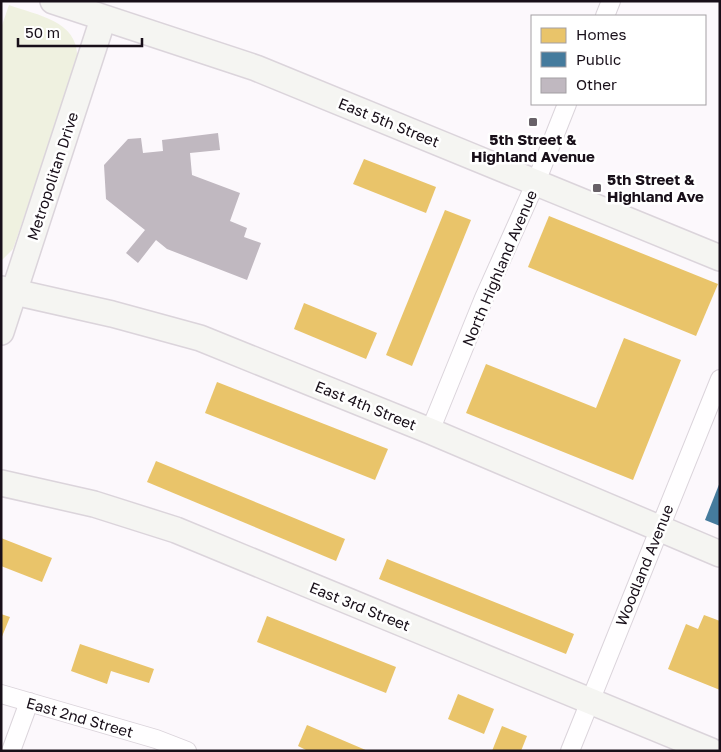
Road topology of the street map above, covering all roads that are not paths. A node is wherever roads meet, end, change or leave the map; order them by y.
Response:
1 (53, 1) edge
2 (612, 1) edge
3 (605, 15) edge
4 (103, 19) junction
5 (567, 105) edge
6 (536, 182) junction
7 (720, 258) edge
8 (8, 291) edge
9 (1, 332) edge
10 (720, 380) edge
11 (430, 432) junction
12 (1, 483) edge
13 (659, 528) junction
14 (720, 554) edge
15 (1, 694) edge
16 (590, 701) junction
17 (29, 702) junction
18 (11, 751) edge
19 (187, 751) edge
20 (570, 751) edge
21 (711, 751) edge

1 - 4 main road, East 5th Street
2 - 3 street
4 - 6 main road, East 5th Street
4 - 8 main road, Metropolitan Drive
5 - 6 street, North Highland Avenue
6 - 7 main road, East 5th Street
6 - 11 street, North Highland Avenue
8 - 9 main road, Metropolitan Drive
8 - 11 main road, East 4th Street
10 - 13 street, Woodland Avenue
11 - 13 main road, East 4th Street
12 - 16 main road, East 3rd Street
13 - 14 main road, East 4th Street
13 - 16 street, Woodland Avenue
15 - 17 street, East 2nd Street
16 - 20 street, Woodland Avenue
16 - 21 main road, East 3rd Street
17 - 18 street
17 - 19 street, East 2nd Street

